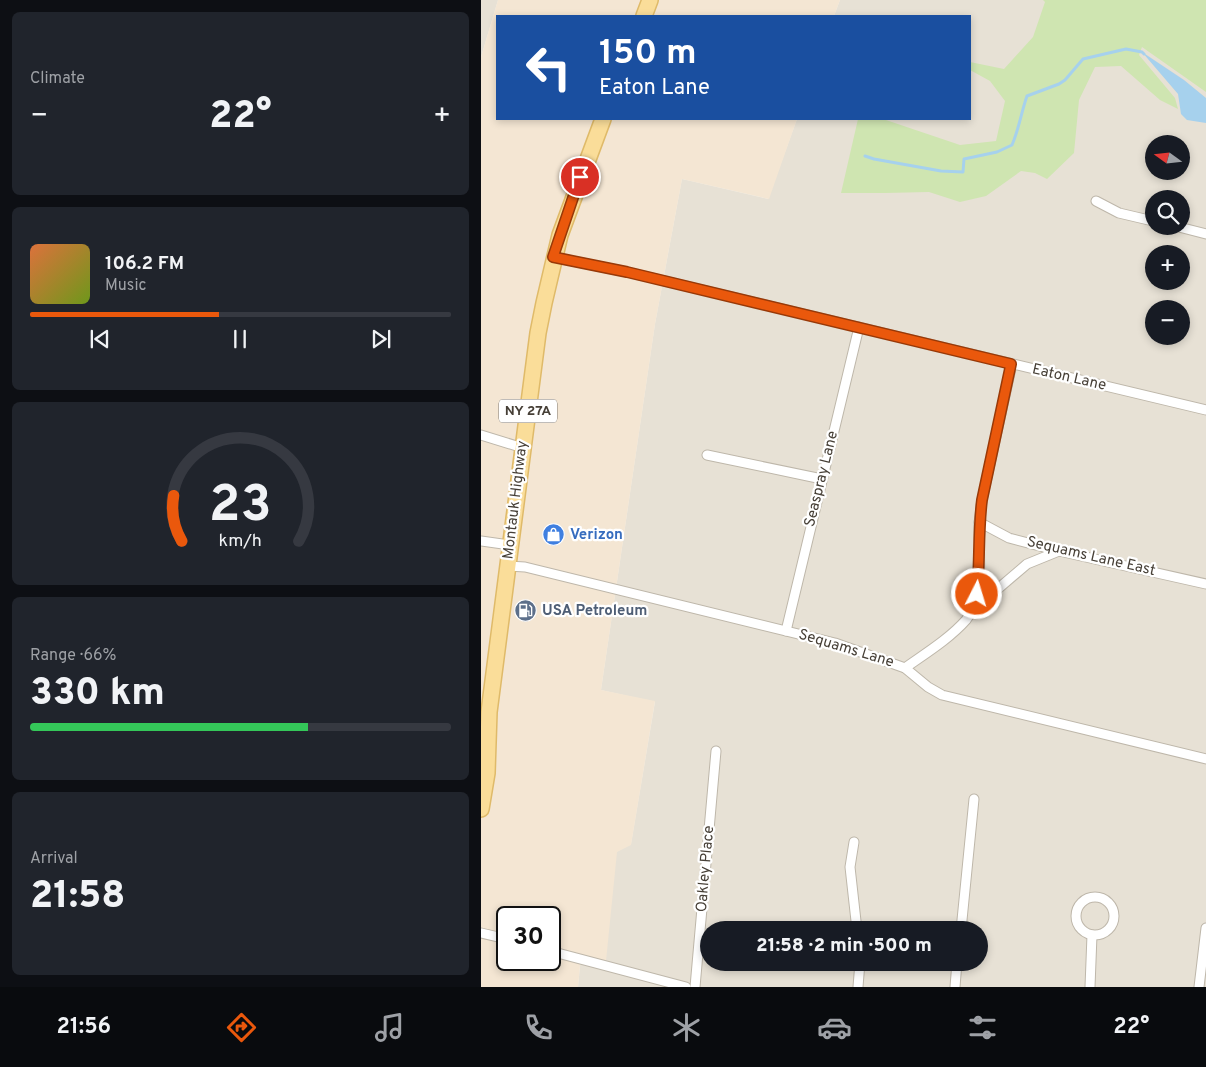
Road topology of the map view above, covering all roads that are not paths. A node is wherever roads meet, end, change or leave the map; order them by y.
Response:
1 (650, 0) edge
2 (644, 15) edge
3 (603, 120) edge
4 (1096, 201) dead end
5 (1145, 219) edge
6 (1190, 230) edge
7 (1206, 234) edge
8 (553, 257) junction
9 (859, 327) junction
10 (1011, 364) junction
11 (1206, 410) edge
12 (481, 435) edge
13 (523, 448) junction
14 (707, 455) dead end
15 (822, 480) junction
16 (979, 522) junction
17 (481, 541) edge
18 (510, 545) junction
19 (1059, 551) junction
20 (508, 566) junction
21 (1206, 584) edge
22 (971, 612) junction
23 (786, 631) junction
24 (905, 668) junction
25 (485, 711) edge
26 (481, 747) edge
27 (716, 751) dead end
28 (1206, 759) edge
29 (975, 799) dead end
30 (481, 809) edge
31 (854, 842) dead end
32 (856, 921) edge
33 (962, 921) edge
34 (1206, 928) edge
35 (481, 933) edge
36 (1092, 935) junction
37 (496, 936) edge
38 (561, 954) edge
39 (859, 971) edge
40 (956, 971) edge
41 (686, 987) edge
42 (695, 987) edge
43 (858, 987) edge
44 (955, 987) edge
45 (1090, 987) edge
46 (1199, 987) edge

1 - 2 main road
3 - 8 main road, Montauk Highway / NY 27A
4 - 5 street
6 - 7 street
8 - 9 street, Eaton Lane
8 - 13 main road, Montauk Highway / NY 27A
9 - 10 street, Eaton Lane
9 - 15 street, Seaspray Lane
10 - 11 street, Eaton Lane
10 - 16 street
12 - 13 street
13 - 18 main road, Montauk Highway / NY 27A
14 - 15 street
15 - 23 street, Seaspray Lane
16 - 19 street, Sequams Lane East
16 - 22 street
17 - 18 street
18 - 20 main road, Montauk Highway / NY 27A
19 - 21 street, Sequams Lane East
19 - 22 street
20 - 23 street, Sequams Lane
20 - 25 main road, Montauk Highway / NY 27A
22 - 24 street
23 - 24 street, Sequams Lane
24 - 28 street, Sequams Lane
25 - 26 main road, Montauk Highway / NY 27A
25 - 30 main road, Montauk Highway / NY 27A
27 - 42 street, Oakley Place
29 - 33 street
31 - 32 street
34 - 46 street
35 - 37 street
36 - 36 street
36 - 45 street
38 - 41 street
39 - 43 street
40 - 44 street

